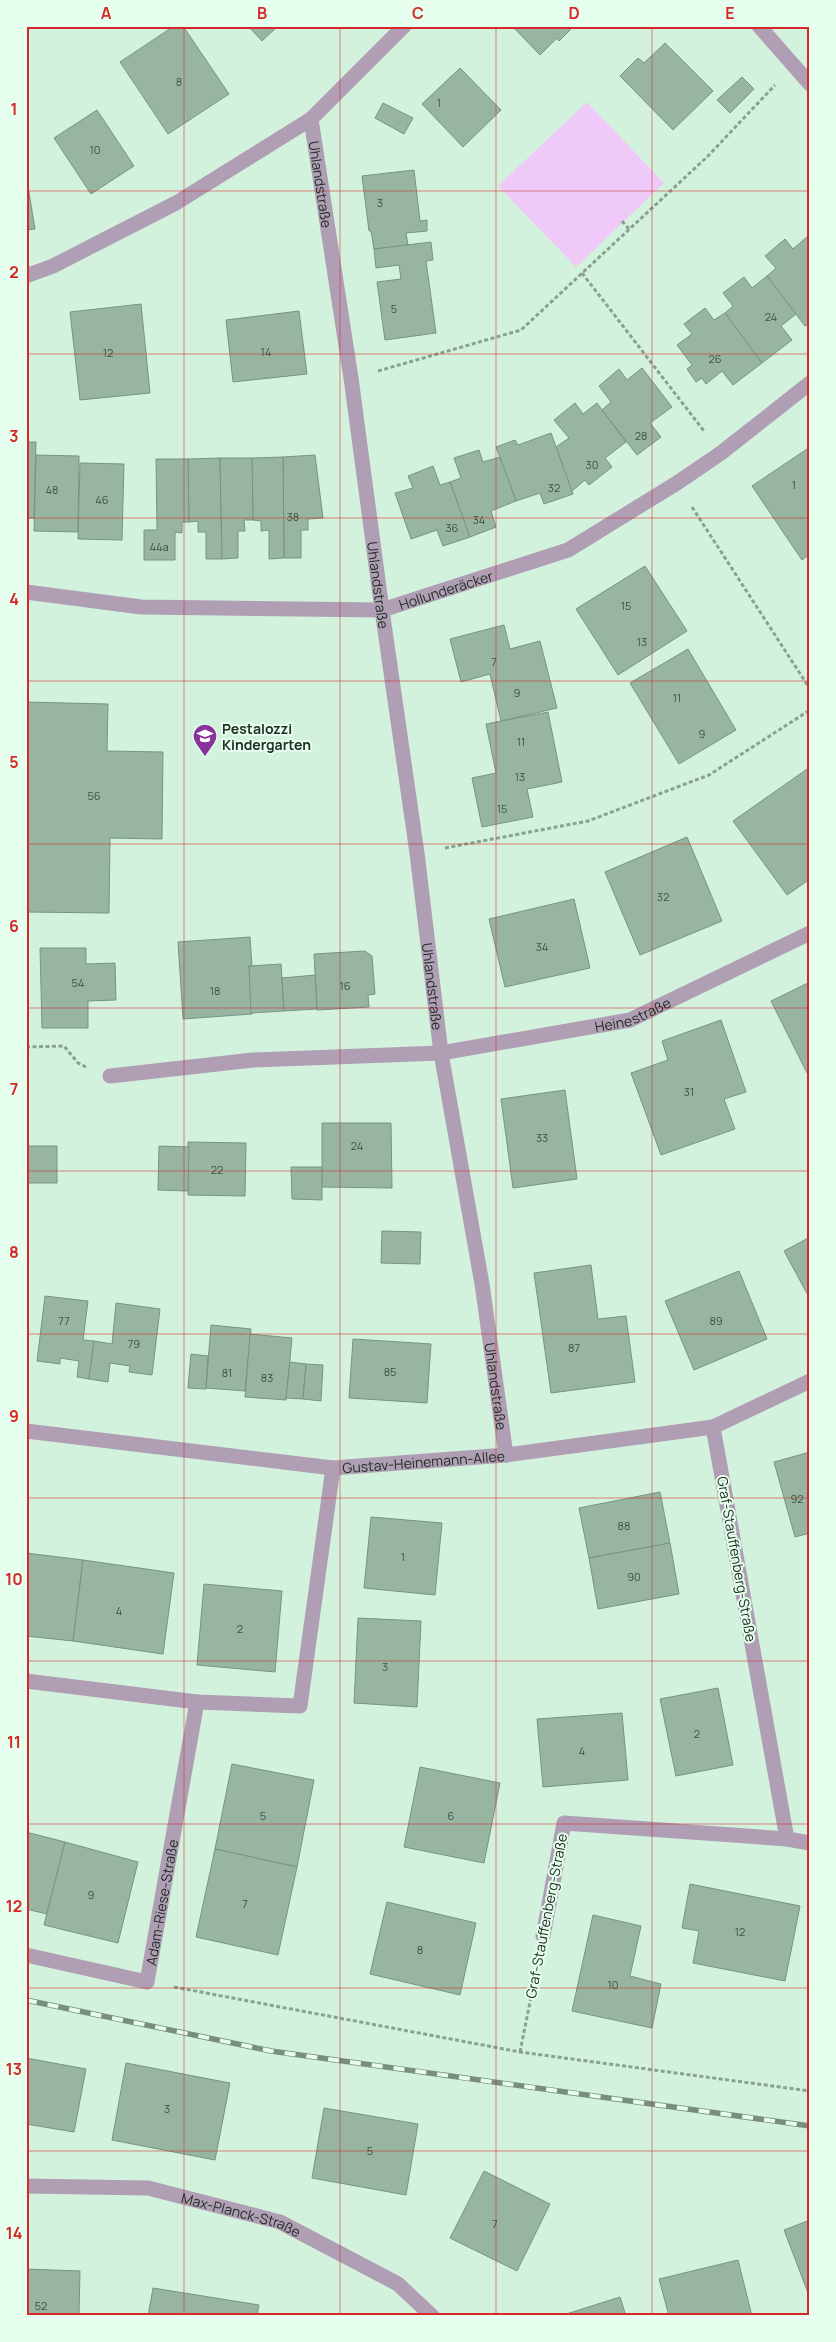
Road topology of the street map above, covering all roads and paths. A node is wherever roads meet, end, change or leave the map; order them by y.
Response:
1 (404, 26) edge
2 (759, 26) edge
3 (794, 66) junction
4 (810, 84) edge
5 (311, 118) junction
6 (622, 221) dead end
7 (629, 229) junction
8 (582, 273) junction
9 (26, 276) edge
10 (351, 378) junction
11 (810, 383) edge
12 (721, 453) junction
13 (677, 483) junction
14 (26, 592) edge
15 (382, 610) junction
16 (810, 689) edge
17 (810, 710) edge
18 (417, 853) junction
19 (810, 933) edge
20 (26, 1046) edge
21 (441, 1054) junction
22 (110, 1076) joint
23 (810, 1381) edge
24 (713, 1427) junction
25 (26, 1431) edge
26 (506, 1455) junction
27 (333, 1468) junction
28 (26, 1681) edge
29 (197, 1702) junction
30 (787, 1839) junction
31 (810, 1843) edge
32 (543, 1936) joint
33 (26, 1955) edge
34 (147, 1982) junction
35 (520, 2052) junction
36 (810, 2091) edge
37 (26, 2186) edge
38 (432, 2316) edge

1 - 5 street, Uhlandstraße
2 - 3 street
3 - 4 street
3 - 7 path
5 - 9 street, Uhlandstraße
5 - 10 street, Uhlandstraße
6 - 7 path
7 - 8 path
8 - 10 path
8 - 12 path
10 - 15 street, Uhlandstraße
11 - 12 street, Hollunderäcker
12 - 13 street, Hollunderäcker
13 - 15 street, Hollunderäcker
13 - 16 path
14 - 15 street, Hollunderäcker
15 - 18 street, Uhlandstraße
17 - 18 path
18 - 21 street, Uhlandstraße
19 - 21 street, Heinestraße
20 - 22 path
21 - 22 street
21 - 26 street, Uhlandstraße
23 - 24 street, Gustav-Heinemann-Allee
24 - 26 street, Gustav-Heinemann-Allee
24 - 30 street, Graf-Stauffenberg-Straße
25 - 27 street, Gustav-Heinemann-Allee
26 - 27 street, Gustav-Heinemann-Allee
27 - 29 street
28 - 29 street
29 - 34 street, Adam-Riese-Straße
30 - 31 street, Graf-Stauffenberg-Straße
30 - 32 street, Graf-Stauffenberg-Straße
32 - 35 path, Graf-Stauffenberg-Straße
33 - 34 street, Adam-Riese-Straße
34 - 35 path
35 - 36 path
37 - 38 street, Max-Planck-Straße

